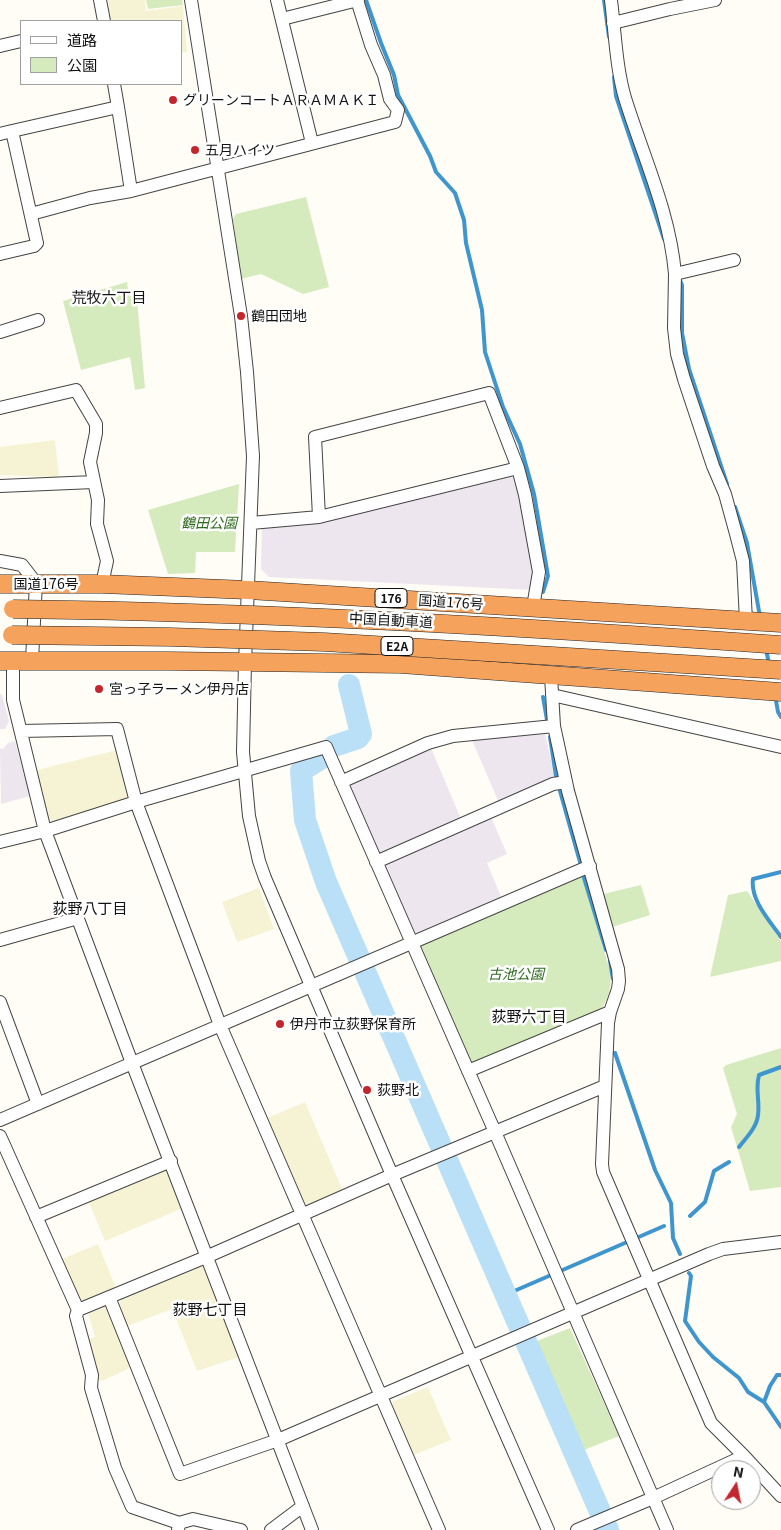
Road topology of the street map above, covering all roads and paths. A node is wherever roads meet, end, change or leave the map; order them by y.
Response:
1 (100, 0) edge
2 (191, 0) edge
3 (277, 0) edge
4 (358, 0) edge
5 (611, 0) edge
6 (715, 0) edge
7 (282, 19) junction
8 (103, 20) edge
9 (614, 24) junction
10 (20, 41) edge
11 (0, 46) edge
12 (114, 85) edge
13 (118, 107) junction
14 (6, 132) edge
15 (312, 143) junction
16 (218, 168) junction
17 (131, 191) junction
18 (31, 214) junction
19 (0, 254) edge
20 (734, 260) dead end
21 (675, 274) junction
22 (38, 320) dead end
23 (0, 332) edge
24 (0, 408) edge
25 (518, 468) junction
26 (94, 482) junction
27 (0, 486) edge
28 (320, 517) junction
29 (251, 523) junction
30 (0, 561) edge
31 (36, 583) junction
32 (0, 584) edge
33 (102, 584) junction
34 (248, 590) junction
35 (533, 607) junction
36 (6, 610) edge
37 (746, 621) junction
38 (781, 623) edge
39 (6, 635) edge
40 (781, 645) edge
41 (32, 660) junction
42 (6, 661) edge
43 (245, 663) junction
44 (781, 670) edge
45 (551, 676) junction
46 (781, 692) edge
47 (552, 696) junction
48 (554, 726) junction
49 (21, 731) junction
50 (781, 747) edge
51 (245, 772) junction
52 (341, 782) junction
53 (566, 782) junction
54 (136, 802) junction
55 (45, 831) junction
56 (0, 842) edge
57 (376, 862) junction
58 (590, 866) junction
59 (78, 918) junction
60 (0, 940) edge
61 (412, 942) junction
62 (312, 986) junction
63 (0, 1002) edge
64 (610, 1012) junction
65 (220, 1024) junction
66 (132, 1063) junction
67 (468, 1071) junction
68 (605, 1086) junction
69 (38, 1104) junction
70 (0, 1120) edge
71 (495, 1132) junction
72 (0, 1136) edge
73 (171, 1161) junction
74 (392, 1175) junction
75 (303, 1215) junction
76 (36, 1217) junction
77 (781, 1242) edge
78 (206, 1257) junction
79 (649, 1280) junction
80 (110, 1296) junction
81 (78, 1310) junction
82 (573, 1313) junction
83 (470, 1356) junction
84 (381, 1395) junction
85 (278, 1440) junction
86 (744, 1456) junction
87 (781, 1496) edge
88 (653, 1498) junction
89 (303, 1506) junction
90 (178, 1527) edge
91 (241, 1530) edge
92 (271, 1530) edge
93 (312, 1530) edge
94 (439, 1530) edge
95 (548, 1530) edge
96 (577, 1530) edge
97 (667, 1530) edge

1 - 8 street
2 - 16 street
3 - 7 street
4 - 7 street
4 - 15 street
5 - 9 street
6 - 9 street
7 - 15 street
9 - 21 street
10 - 11 street
12 - 13 street
13 - 14 street
13 - 17 street
14 - 18 street
15 - 16 street
16 - 17 street
16 - 29 street
17 - 18 street
18 - 19 street
20 - 21 street
21 - 37 street
22 - 23 street
24 - 26 street
25 - 28 street
25 - 28 street
25 - 35 street
26 - 27 street
26 - 33 street
28 - 29 street
29 - 34 street
30 - 31 street
31 - 32 highway, 国道176号 / 176
31 - 33 highway, 国道176号 / 176
31 - 41 street
33 - 34 highway, 国道176号 / 176
34 - 35 highway, 国道176号 / 176
34 - 43 street
35 - 37 highway, 国道176号 / 176
36 - 40 highway, 中国自動車道 / E2A, bridge
37 - 38 highway, 国道176号 / 176
39 - 44 highway, 中国自動車道 / E2A, bridge
41 - 42 highway
41 - 43 highway
42 - 49 street
43 - 45 highway
43 - 51 street
45 - 46 highway
45 - 47 street
47 - 48 street
47 - 50 street
48 - 52 street
48 - 53 street
49 - 54 street
49 - 55 street
51 - 52 street
51 - 54 street
51 - 62 street
52 - 57 street
53 - 57 street
53 - 58 street
54 - 55 street
54 - 65 street
55 - 56 street
55 - 59 street
57 - 61 street
58 - 61 street
58 - 64 street
59 - 60 street
59 - 66 street
61 - 62 street
61 - 67 street
62 - 65 street
62 - 74 street
63 - 69 street
64 - 67 street
64 - 68 street
65 - 66 street
65 - 75 street
66 - 69 street
66 - 73 street
67 - 71 street
68 - 71 street
68 - 79 street
69 - 70 street
71 - 74 street
71 - 82 street
72 - 76 street
73 - 76 street
73 - 78 street
74 - 75 street
74 - 83 street
75 - 78 street
75 - 84 street
76 - 81 street
77 - 79 street
78 - 80 street
78 - 85 street
79 - 82 street
79 - 86 street
80 - 81 street
80 - 85 street
81 - 90 street
82 - 83 street
82 - 88 street
83 - 84 street
83 - 95 street
84 - 85 street
84 - 94 street
85 - 89 street
86 - 87 street
86 - 88 street
88 - 96 street
88 - 97 street
89 - 92 street
89 - 93 street
90 - 91 street

